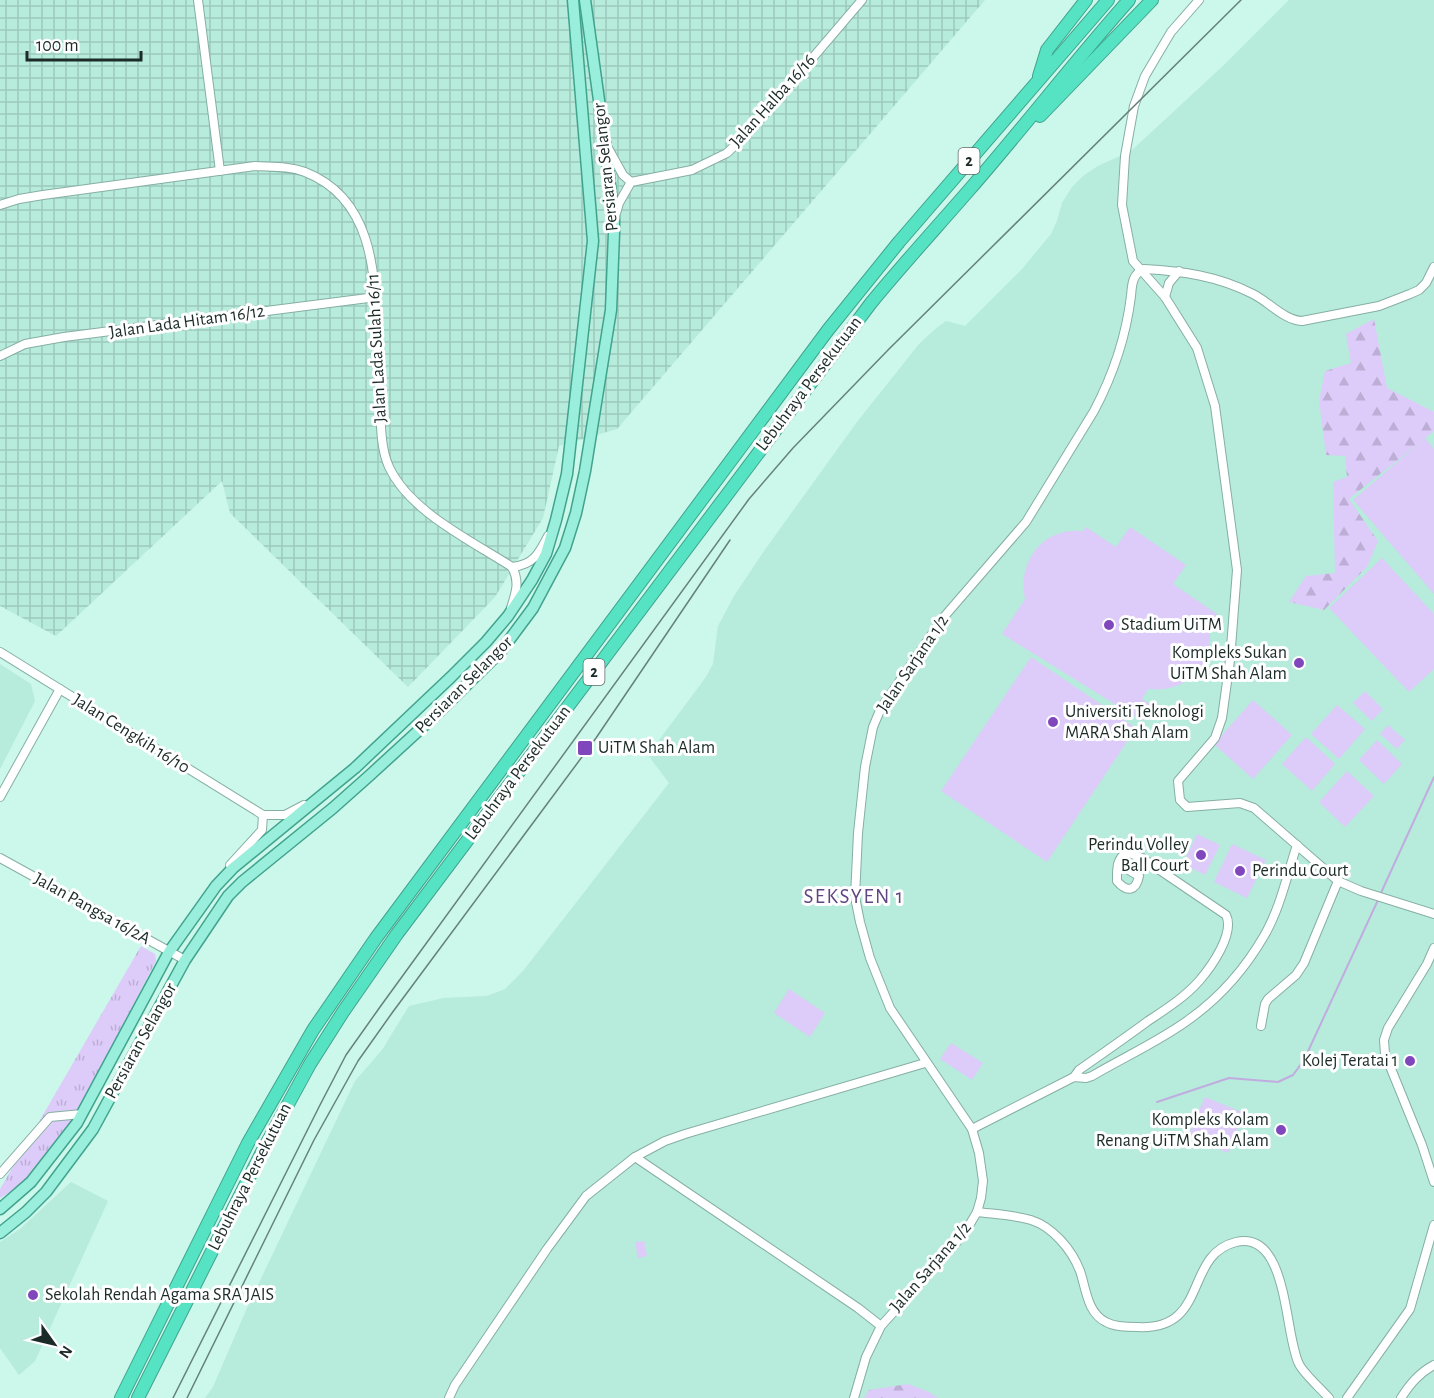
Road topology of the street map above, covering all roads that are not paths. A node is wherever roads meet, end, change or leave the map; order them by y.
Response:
1 (198, 0) edge
2 (573, 0) edge
3 (585, 0) edge
4 (862, 0) edge
5 (1086, 0) edge
6 (1108, 0) edge
7 (1128, 0) edge
8 (1152, 0) edge
9 (1200, 0) edge
10 (1038, 80) junction
11 (605, 143) junction
12 (220, 171) junction
13 (631, 182) junction
14 (970, 189) junction
15 (0, 206) edge
16 (614, 219) junction
17 (1434, 267) edge
18 (1140, 271) junction
19 (1179, 271) junction
20 (376, 297) junction
21 (1165, 297) junction
22 (0, 356) edge
23 (556, 520) junction
24 (512, 567) junction
25 (508, 616) junction
26 (0, 652) edge
27 (60, 689) junction
28 (328, 790) junction
29 (0, 797) edge
30 (263, 815) junction
31 (1298, 845) junction
32 (0, 858) edge
33 (1118, 864) dead end
34 (1338, 881) junction
35 (216, 886) junction
36 (1434, 914) edge
37 (1434, 948) edge
38 (169, 952) junction
39 (185, 960) junction
40 (1261, 1026) dead end
41 (925, 1063) junction
42 (1074, 1077) junction
43 (82, 1114) junction
44 (972, 1130) junction
45 (635, 1157) junction
46 (0, 1174) edge
47 (1434, 1182) edge
48 (0, 1209) edge
49 (977, 1212) junction
50 (1434, 1225) edge
51 (0, 1233) edge
52 (880, 1326) junction
53 (1434, 1365) edge
54 (121, 1398) edge
55 (138, 1398) edge
56 (449, 1398) edge
57 (854, 1398) edge
58 (1329, 1398) edge
59 (1347, 1398) edge
60 (1401, 1398) edge

1 - 12 street
2 - 23 main road, Persiaran Selangor
3 - 11 main road, Persiaran Selangor
4 - 13 street, Jalan Halba 16/16
5 - 10 highway
6 - 10 highway, Lebuhraya Persekutuan / 2
7 - 14 highway, Lebuhraya Persekutuan / 2
8 - 14 highway
9 - 18 street
10 - 54 highway, Lebuhraya Persekutuan / 2
11 - 13 street
11 - 16 main road, Persiaran Selangor
12 - 15 street, Jalan Lada Sulah 16/11
12 - 20 street, Jalan Lada Sulah 16/11
13 - 16 street
14 - 55 highway, Lebuhraya Persekutuan / 2
16 - 39 main road, Persiaran Selangor
17 - 19 street
18 - 19 street
18 - 21 street
18 - 41 street, Jalan Sarjana 1/2
19 - 21 street
20 - 22 street, Jalan Lada Hitam 16/12
20 - 24 street, Jalan Lada Sulah 16/11
21 - 31 street
23 - 24 street
23 - 25 main road, Persiaran Selangor
24 - 25 street
25 - 28 main road, Persiaran Selangor
26 - 27 street, Jalan Cengkih 16/10
27 - 29 street
27 - 30 street, Jalan Cengkih 16/10
28 - 30 street
28 - 35 main road, Persiaran Selangor
30 - 35 street
31 - 34 street
31 - 42 street
32 - 38 street, Jalan Pangsa 16/2A
33 - 42 street
34 - 36 street
34 - 40 street
35 - 38 main road, Persiaran Selangor
37 - 47 street
38 - 39 street, Jalan Pangsa 16/2A
38 - 43 main road, Persiaran Selangor
39 - 51 main road, Persiaran Selangor
41 - 44 street, Jalan Sarjana 1/2
41 - 45 street
42 - 44 street
43 - 46 street
43 - 48 main road, Persiaran Selangor
44 - 49 street, Jalan Sarjana 1/2
45 - 52 street
45 - 56 street
49 - 52 street, Jalan Sarjana 1/2
49 - 58 street
50 - 59 street
52 - 57 street, Jalan Sarjana 1/2
53 - 60 street

